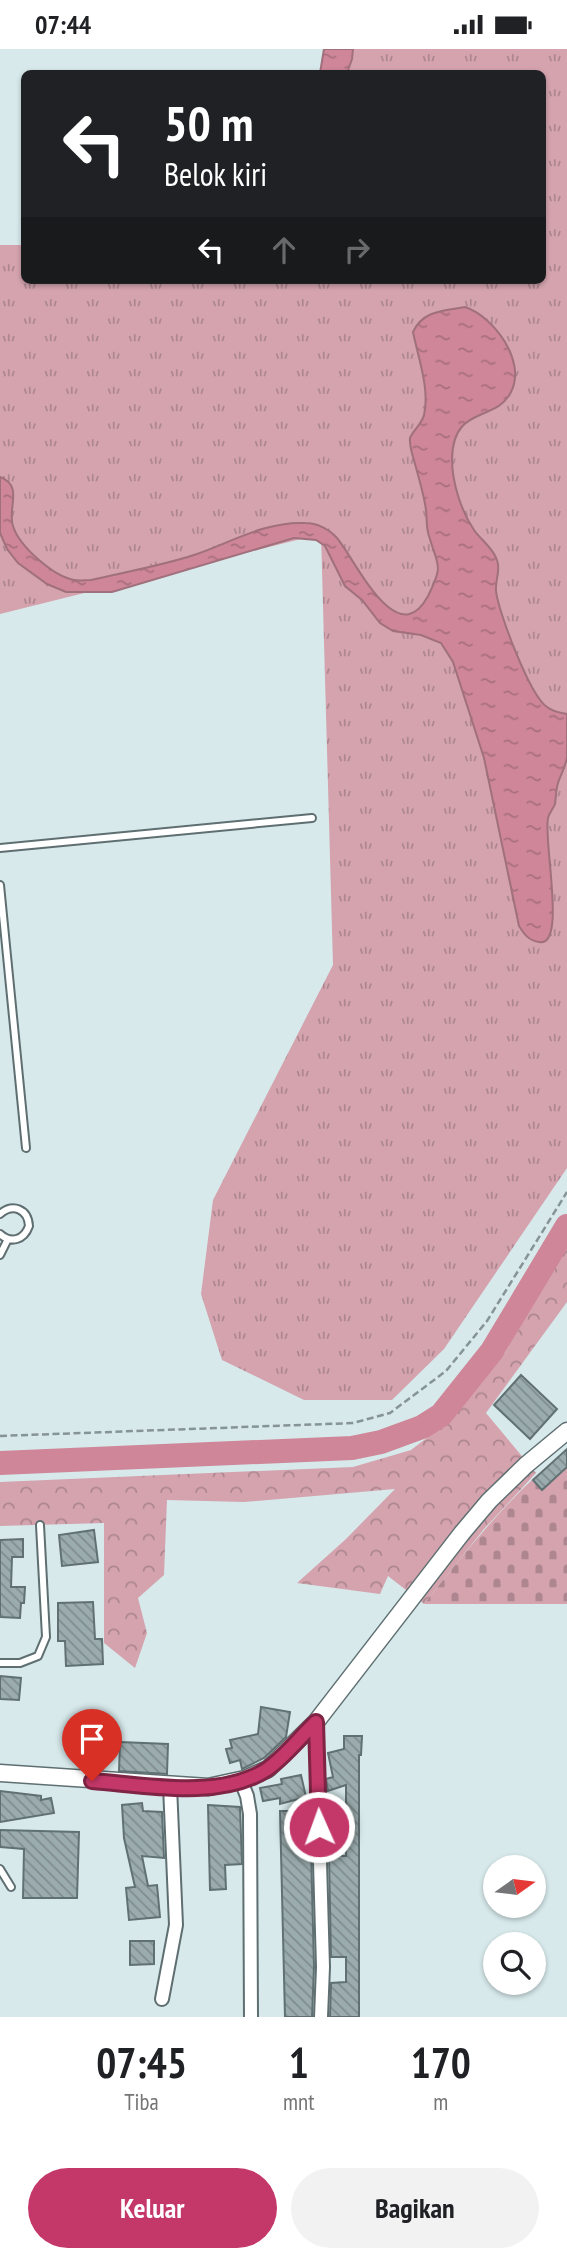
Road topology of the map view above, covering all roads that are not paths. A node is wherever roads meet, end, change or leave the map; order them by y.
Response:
1 (312, 818) dead end
2 (0, 848) edge
3 (0, 885) edge
4 (26, 1147) dead end
5 (0, 1212) edge
6 (0, 1234) edge
7 (8, 1239) junction
8 (0, 1255) edge
9 (567, 1431) edge
10 (40, 1525) dead end
11 (0, 1663) edge
12 (316, 1722) junction
13 (0, 1773) edge
14 (240, 1781) junction
15 (170, 1786) junction
16 (0, 1869) edge
17 (11, 1887) dead end
18 (162, 1999) dead end
19 (251, 2017) edge
20 (321, 2017) edge

1 - 2 lane
3 - 4 lane
5 - 7 lane
6 - 7 lane
7 - 8 lane
9 - 12 street
10 - 11 lane
12 - 14 street
12 - 20 street
13 - 15 street
14 - 15 street
14 - 19 street
15 - 18 street
16 - 17 lane

